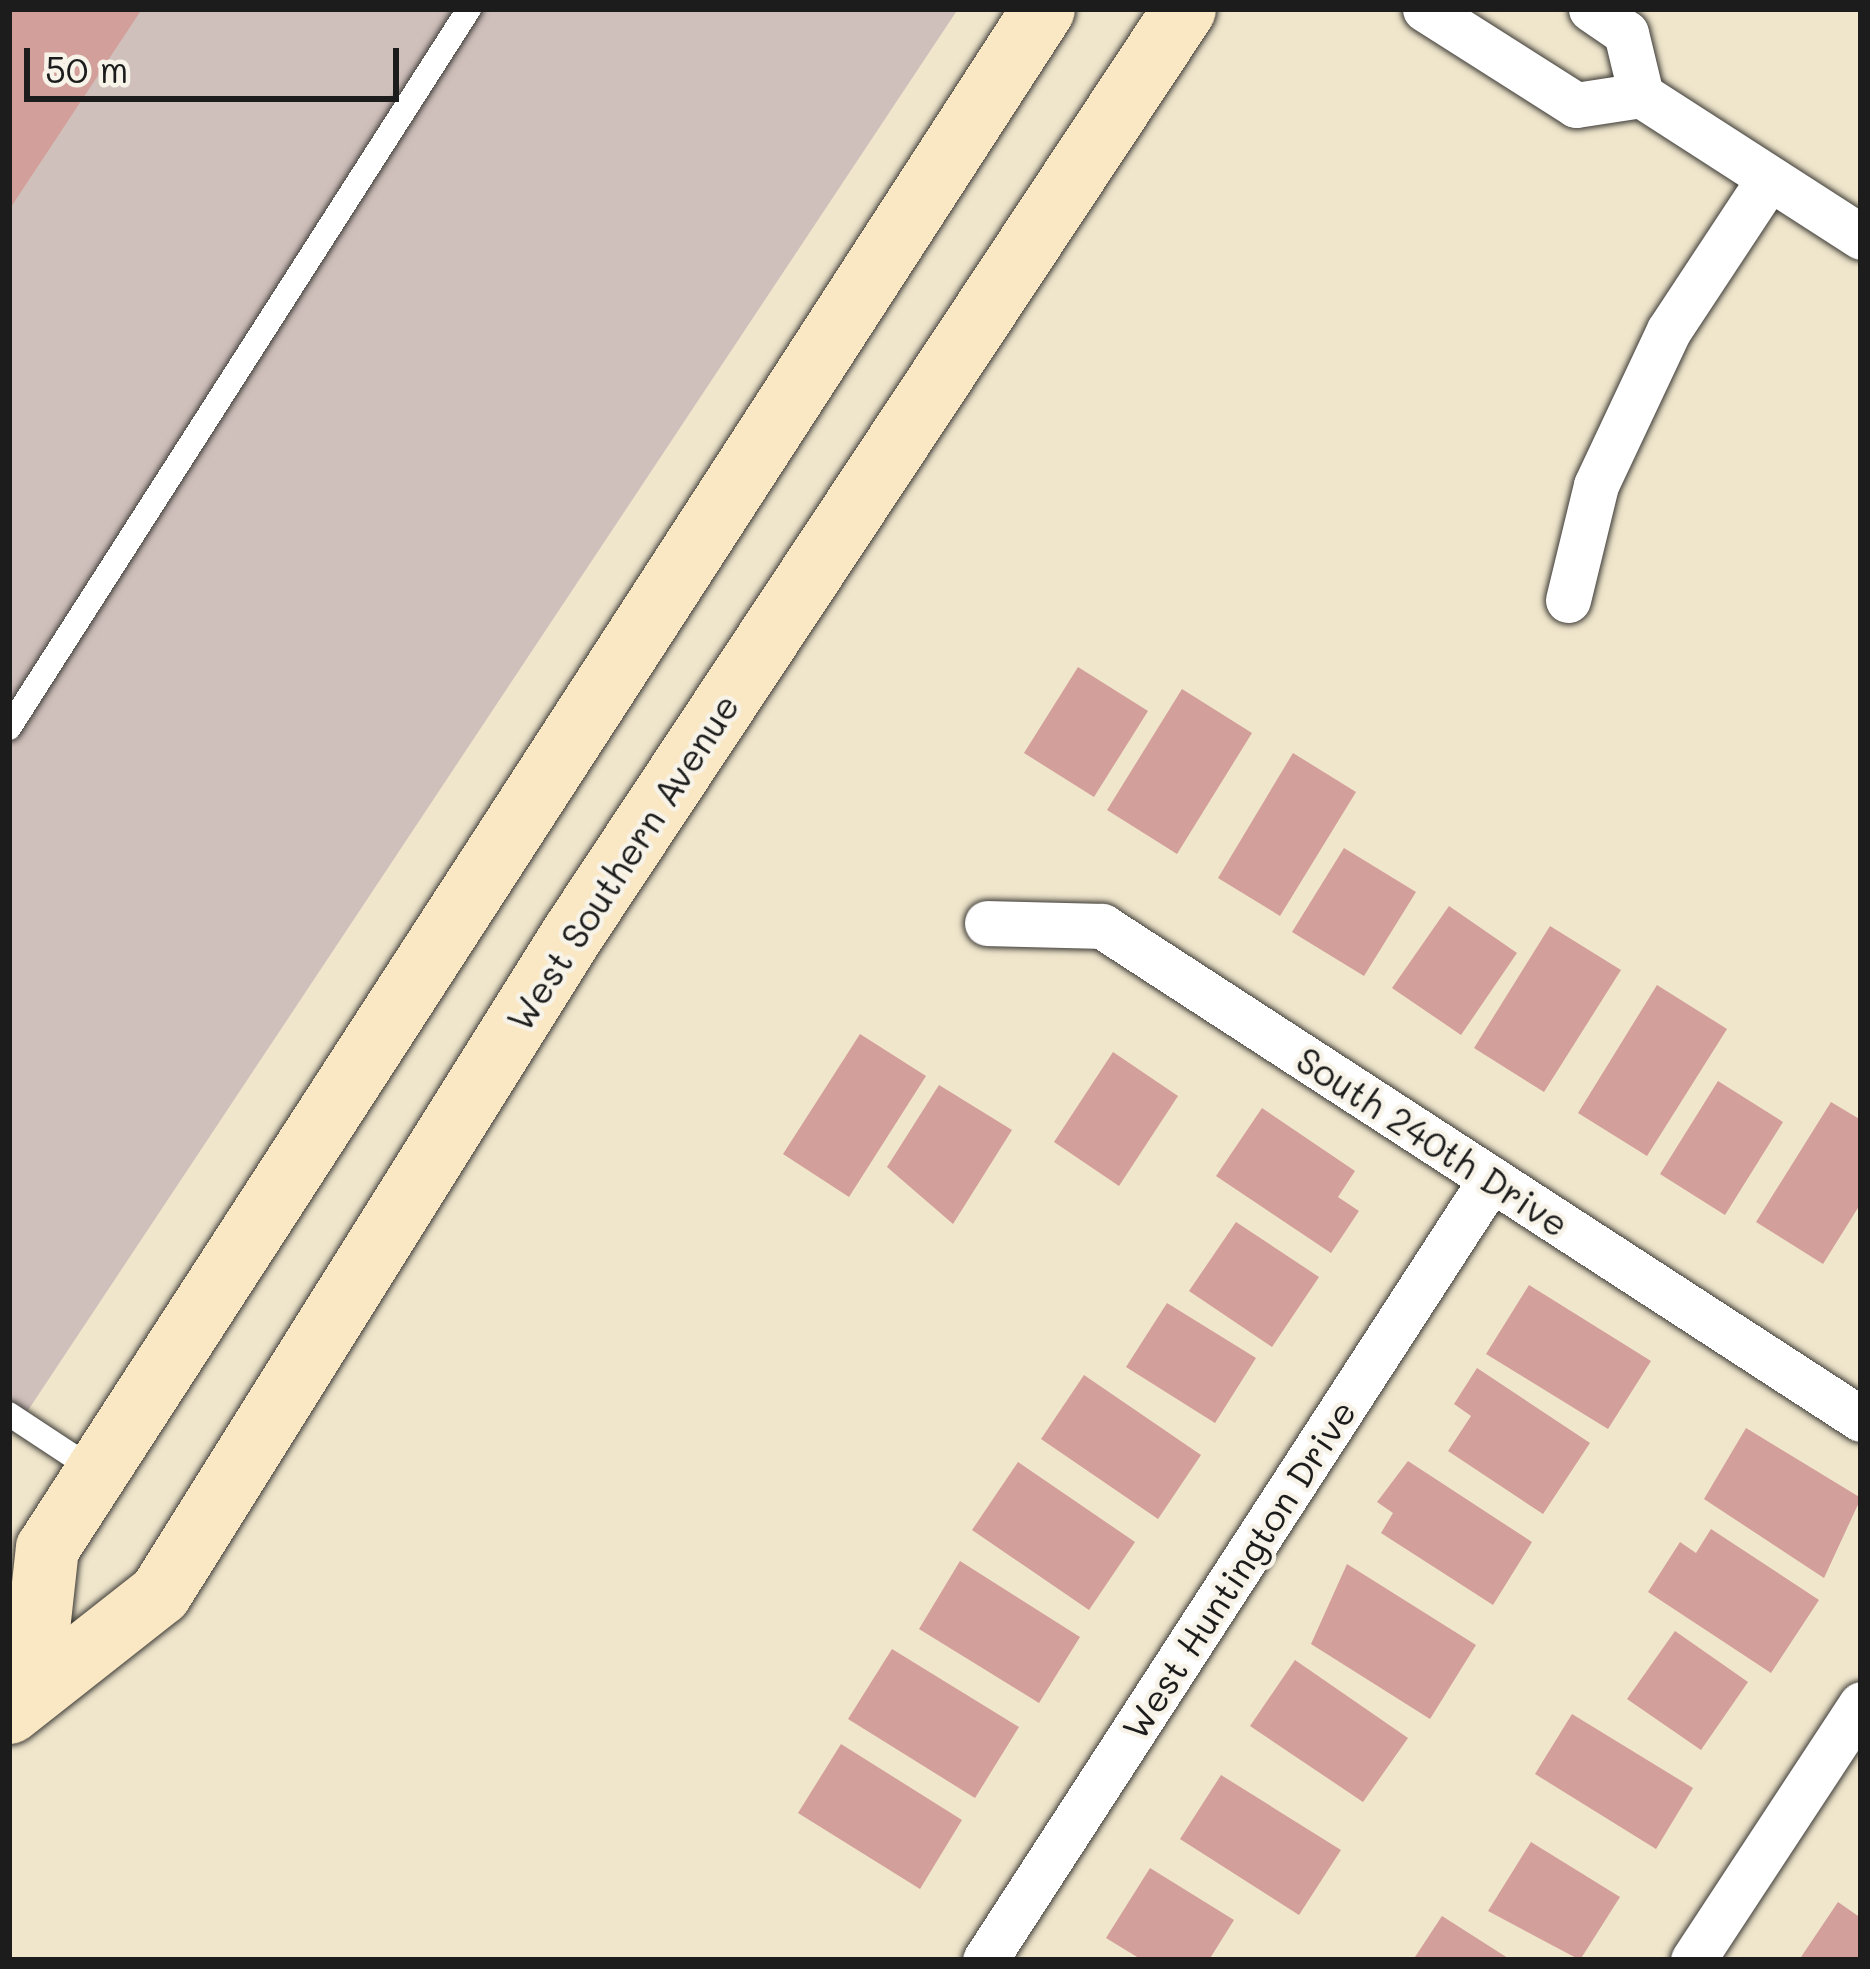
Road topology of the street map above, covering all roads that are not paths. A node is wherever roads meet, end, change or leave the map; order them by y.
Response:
1 (469, 9) edge
2 (1043, 9) edge
3 (1184, 9) edge
4 (1425, 9) edge
5 (1591, 9) edge
6 (1641, 95) junction
7 (1766, 183) junction
8 (1861, 237) edge
9 (1568, 600) dead end
10 (9, 728) edge
11 (988, 922) dead end
12 (1491, 1179) junction
13 (9, 1414) edge
14 (1861, 1419) edge
15 (97, 1472) junction
16 (21, 1698) edge
17 (1861, 1703) edge
18 (985, 1960) edge
19 (1693, 1960) edge

1 - 10 lane
2 - 15 main road, West Southern Avenue
3 - 16 main road, West Southern Avenue
4 - 6 street
5 - 6 street
6 - 7 street
7 - 8 street
7 - 9 street
11 - 12 street, South 240th Drive
12 - 14 street, South 240th Drive
12 - 18 street, West Huntington Drive
13 - 15 lane
15 - 16 main road, West Southern Avenue
17 - 19 street

